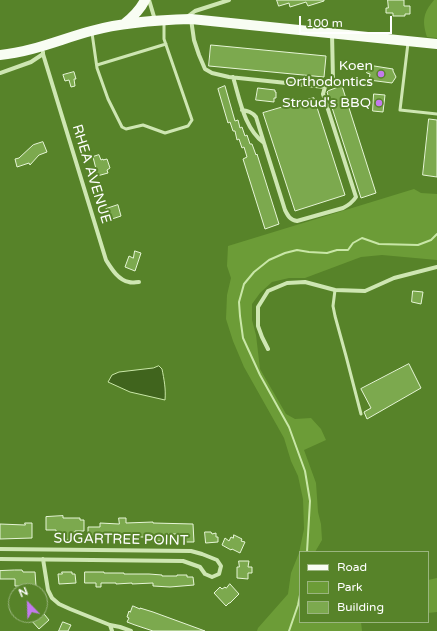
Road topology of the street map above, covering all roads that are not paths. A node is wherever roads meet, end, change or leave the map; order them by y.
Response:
1 (145, 0) edge
2 (149, 0) edge
3 (229, 0) edge
4 (189, 19) junction
5 (159, 20) junction
6 (124, 24) junction
7 (92, 31) junction
8 (332, 33) junction
9 (408, 42) junction
10 (166, 44) junction
11 (437, 44) edge
12 (43, 50) junction
13 (0, 55) edge
14 (97, 65) junction
15 (0, 72) edge
16 (233, 77) junction
17 (325, 86) junction
18 (242, 110) junction
19 (437, 114) edge
20 (264, 143) junction
21 (437, 267) edge
22 (138, 282) dead end
23 (335, 290) junction
24 (268, 349) dead end
25 (361, 414) dead end
26 (0, 549) edge
27 (0, 559) edge
28 (43, 559) junction
29 (110, 625) junction
30 (112, 631) edge
31 (131, 631) edge

1 - 6 main road
2 - 5 street
3 - 4 street
4 - 5 main road
4 - 8 main road
4 - 16 street
5 - 6 main road
5 - 10 lane
6 - 7 main road
7 - 12 main road
7 - 14 lane
8 - 9 main road
8 - 17 street
9 - 11 main road
9 - 19 lane
10 - 14 lane
10 - 14 lane
12 - 13 main road
12 - 15 street
12 - 22 street, RHEA AVENUE
16 - 17 street
16 - 18 street
17 - 20 street
18 - 20 street
18 - 20 street
21 - 23 street
23 - 24 street
23 - 25 lane
26 - 28 street, SUGARTREE POINT
27 - 28 street, SUGARTREE POINT
28 - 29 street
29 - 30 street
29 - 31 street

